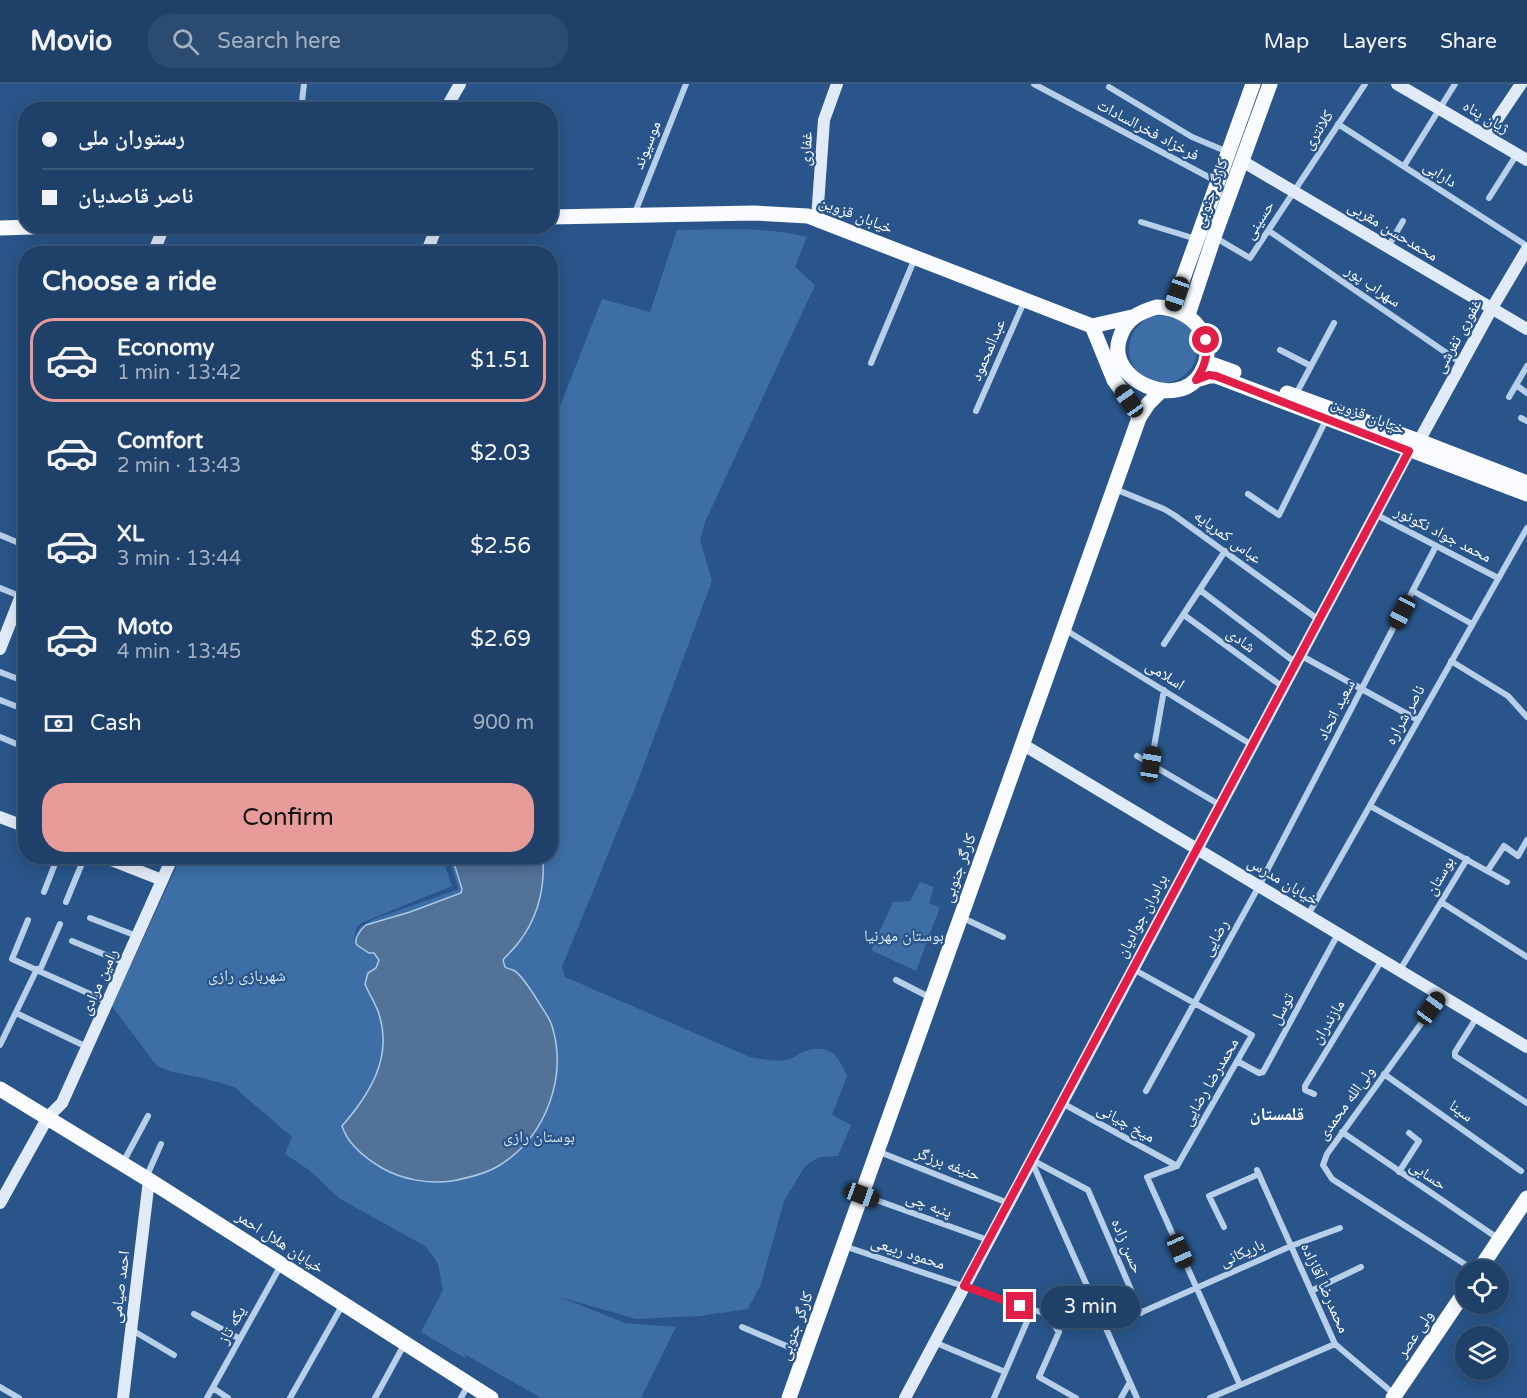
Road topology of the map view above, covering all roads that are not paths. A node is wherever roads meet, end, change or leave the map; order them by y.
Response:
1 (304, 84) edge
2 (460, 84) edge
3 (686, 84) edge
4 (837, 84) edge
5 (1034, 84) edge
6 (1253, 84) edge
7 (1270, 84) edge
8 (1365, 84) edge
9 (1397, 84) edge
10 (1455, 84) edge
11 (1521, 84) edge
12 (1109, 87) dead end
13 (302, 102) edge
14 (450, 102) edge
15 (1440, 109) junction
16 (1338, 124) junction
17 (1486, 136) junction
18 (1229, 152) junction
19 (1522, 157) edge
20 (1242, 161) junction
21 (1404, 166) junction
22 (1218, 182) junction
23 (1294, 191) junction
24 (1489, 198) dead end
25 (634, 215) junction
26 (558, 216) edge
27 (817, 219) junction
28 (1403, 221) dead end
29 (1141, 222) dead end
30 (18, 227) edge
31 (0, 228) edge
32 (1269, 231) junction
33 (1214, 237) junction
34 (1197, 240) junction
35 (1388, 247) junction
36 (1527, 248) edge
37 (915, 257) junction
38 (1025, 299) junction
39 (1492, 308) junction
40 (1172, 309) junction
41 (1188, 315) junction
42 (1132, 317) junction
43 (1334, 323) dead end
44 (1092, 326) junction
45 (1527, 329) edge
46 (1280, 350) dead end
47 (1206, 362) junction
48 (871, 363) dead end
49 (1462, 364) junction
50 (1311, 366) junction
51 (1527, 366) edge
52 (1196, 380) junction
53 (1516, 386) junction
54 (1161, 391) junction
55 (1527, 393) edge
56 (1295, 396) junction
57 (1509, 397) dead end
58 (976, 411) dead end
59 (1139, 418) junction
60 (1326, 419) junction
61 (1414, 446) junction
62 (1527, 483) edge
63 (1115, 488) junction
64 (1248, 494) dead end
65 (1527, 494) edge
66 (1375, 514) junction
67 (1527, 528) edge
68 (0, 536) edge
69 (1518, 542) junction
70 (18, 543) edge
71 (1436, 546) junction
72 (1527, 547) edge
73 (1225, 551) junction
74 (1498, 578) junction
75 (0, 588) edge
76 (1200, 590) junction
77 (1413, 591) junction
78 (18, 595) edge
79 (18, 601) edge
80 (1184, 615) junction
81 (11, 620) junction
82 (1319, 620) junction
83 (18, 623) edge
84 (1472, 624) junction
85 (1064, 628) junction
86 (1, 643) edge
87 (1164, 644) dead end
88 (1298, 659) junction
89 (1451, 661) junction
90 (0, 672) edge
91 (18, 679) edge
92 (1283, 687) junction
93 (1362, 689) junction
94 (1164, 690) junction
95 (0, 700) edge
96 (18, 707) edge
97 (1527, 717) edge
98 (1418, 720) junction
99 (0, 737) edge
100 (1022, 744) junction
101 (18, 745) edge
102 (1252, 745) junction
103 (1137, 756) dead end
104 (1151, 764) junction
105 (1220, 805) junction
106 (1370, 806) junction
107 (0, 818) edge
108 (18, 824) edge
109 (1527, 840) edge
110 (1197, 849) junction
111 (1467, 859) junction
112 (55, 864) edge
113 (82, 864) edge
114 (121, 864) edge
115 (169, 864) edge
116 (1488, 870) junction
117 (162, 880) junction
118 (1507, 882) dead end
119 (1259, 886) junction
120 (44, 892) dead end
121 (66, 902) dead end
122 (1441, 902) junction
123 (1308, 915) junction
124 (961, 917) junction
125 (90, 918) dead end
126 (28, 920) dead end
127 (60, 924) dead end
128 (1339, 934) junction
129 (138, 936) junction
130 (1003, 937) dead end
131 (72, 941) dead end
132 (1527, 957) edge
133 (1382, 960) junction
134 (126, 963) junction
135 (1133, 969) junction
136 (39, 970) junction
137 (1400, 970) junction
138 (896, 980) dead end
139 (1441, 995) junction
140 (932, 998) junction
141 (108, 1002) junction
142 (1195, 1003) junction
143 (16, 1013) junction
144 (1477, 1017) junction
145 (0, 1045) edge
146 (88, 1047) junction
147 (1527, 1047) edge
148 (1237, 1061) junction
149 (1384, 1074) junction
150 (0, 1089) edge
151 (1146, 1091) dead end
152 (1314, 1094) dead end
153 (1061, 1103) junction
154 (1527, 1103) edge
155 (148, 1116) dead end
156 (48, 1117) junction
157 (1342, 1132) junction
158 (1409, 1133) dead end
159 (161, 1144) dead end
160 (878, 1151) junction
161 (126, 1157) dead end
162 (1031, 1160) junction
163 (1177, 1166) junction
164 (1521, 1171) dead end
165 (1399, 1172) junction
166 (149, 1176) junction
167 (862, 1195) junction
168 (0, 1203) edge
169 (1008, 1203) junction
170 (1525, 1207) edge
171 (1224, 1227) dead end
172 (1340, 1228) dead end
173 (988, 1240) junction
174 (1499, 1240) junction
175 (844, 1246) junction
176 (1291, 1246) junction
177 (1461, 1260) edge
178 (1484, 1260) edge
179 (282, 1265) junction
180 (1361, 1268) dead end
181 (964, 1286) junction
182 (1197, 1288) junction
183 (1311, 1291) junction
184 (343, 1304) junction
185 (1455, 1307) edge
186 (1032, 1310) junction
187 (1141, 1313) junction
188 (194, 1314) dead end
189 (742, 1327) dead end
190 (1106, 1328) junction
191 (131, 1330) junction
192 (240, 1339) junction
193 (934, 1342) junction
194 (405, 1343) junction
195 (1335, 1344) junction
196 (174, 1355) dead end
197 (805, 1355) junction
198 (1005, 1372) junction
199 (1130, 1382) junction
200 (469, 1384) junction
201 (1240, 1385) junction
202 (0, 1387) edge
203 (213, 1388) junction
204 (907, 1397) edge
205 (1396, 1397) edge
206 (19, 1398) edge
207 (123, 1398) edge
208 (207, 1398) edge
209 (228, 1398) edge
210 (290, 1398) edge
211 (375, 1398) edge
212 (461, 1398) edge
213 (491, 1398) edge
214 (789, 1398) edge
215 (994, 1398) edge
216 (1076, 1398) edge
217 (1121, 1398) edge
218 (1137, 1398) edge
219 (1210, 1398) edge

1 - 13 street
2 - 14 street
3 - 25 street, موسیوند
4 - 27 street, غفاری
5 - 22 street, فرخزاد فخرالسادات
6 - 18 main road, کارگر جنوبی
7 - 20 main road, کارگر جنوبی
8 - 16 street, کلانتری
9 - 15 street, ژیان پناه
10 - 15 street
11 - 17 street
12 - 18 street
15 - 17 street, ژیان پناه
15 - 21 street
16 - 21 street, دارابی
16 - 23 street, کلانتری
17 - 19 street, ژیان پناه
18 - 22 main road, کارگر جنوبی
19 - 24 street
20 - 23 street, محمدحسن مقربی
20 - 33 main road, کارگر جنوبی
21 - 36 street, دارابی
22 - 34 main road, کارگر جنوبی
23 - 32 street, حسینی
23 - 35 street, محمدحسن مقربی
25 - 26 main road, خیابان قزوین
25 - 27 main road, خیابان قزوین
27 - 37 main road, خیابان قزوین
28 - 35 street
29 - 34 street
30 - 31 main road
32 - 33 street, حسینی
32 - 49 street, سهراب پور
33 - 41 main road, کارگر جنوبی
34 - 40 main road, کارگر جنوبی
35 - 39 street, محمدحسن مقربی
36 - 39 street, غفوری تفرشی
37 - 38 main road, خیابان قزوین
37 - 48 street
38 - 44 main road, خیابان قزوین
38 - 58 street, عبدالمحمود
39 - 45 street, محمدحسن مقربی
39 - 49 street, غفوری تفرشی
40 - 41 main road
40 - 42 main road
41 - 47 main road
42 - 44 main road
42 - 54 main road
43 - 50 street
44 - 59 main road
46 - 50 street
47 - 52 main road
47 - 56 main road, خیابان قزوین
49 - 61 street, غفوری تفرشی
50 - 56 street
51 - 53 street
52 - 54 main road
52 - 60 main road, خیابان قزوین
53 - 55 street
53 - 57 street
54 - 59 main road, کارگر جنوبی
56 - 61 main road, خیابان قزوین
59 - 63 main road, کارگر جنوبی
60 - 61 main road, خیابان قزوین
60 - 64 street
61 - 62 main road, خیابان قزوین
61 - 65 main road, خیابان قزوین
61 - 66 street, برادران جوادیان
63 - 73 street, عباس کمرپایه
63 - 85 main road, کارگر جنوبی
66 - 71 street, محمد جواد نکونور
66 - 82 street, برادران جوادیان
67 - 69 street, ناصر شراره
68 - 70 street
69 - 72 street
69 - 74 street, ناصر شراره
71 - 74 street, محمد جواد نکونور
71 - 77 street, سعید اتحاد
73 - 76 street
73 - 82 street, عباس کمرپایه
74 - 84 street, ناصر شراره
75 - 78 street
76 - 80 street
76 - 88 street
77 - 84 street
77 - 93 street, سعید اتحاد
79 - 81 street
80 - 87 street
80 - 92 street, شادی
81 - 83 street
81 - 86 street
82 - 88 street, برادران جوادیان
84 - 89 street, ناصر شراره
85 - 94 street, اسلامی
85 - 100 main road, کارگر جنوبی
88 - 92 street, برادران جوادیان
88 - 93 street
89 - 97 street
89 - 98 street, ناصر شراره
90 - 91 street
92 - 102 street, برادران جوادیان
93 - 98 street
93 - 119 street, سعید اتحاد
94 - 102 street, اسلامی
94 - 104 street
95 - 96 street
98 - 106 street, ناصر شراره
99 - 101 street
100 - 110 street, خیابان مدرس
100 - 124 main road, کارگر جنوبی
102 - 105 street, برادران جوادیان
103 - 104 street
104 - 105 street
105 - 110 street, برادران جوادیان
106 - 111 street, بوستان
106 - 123 street, ناصر شراره
107 - 108 street
109 - 116 street
110 - 119 street, خیابان مدرس
110 - 135 street, برادران جوادیان
111 - 116 street
111 - 122 street, بوستان
112 - 120 street
113 - 121 street
114 - 117 street
115 - 117 street, رامین مرادی
116 - 118 street
117 - 129 street, رامین مرادی
119 - 123 street, خیابان مدرس
119 - 142 street, رضایی
122 - 132 street
122 - 137 street, بوستان
123 - 128 street, خیابان مدرس
124 - 130 street
124 - 140 main road, کارگر جنوبی
125 - 129 street
126 - 136 street
127 - 136 street
128 - 133 street, خیابان مدرس
128 - 148 street, توسل
129 - 134 street, رامین مرادی
131 - 134 street
133 - 137 street, خیابان مدرس
133 - 152 street, مازندران
134 - 141 street, رامین مرادی
135 - 142 street, محمدرضا رضایی
135 - 153 street, برادران جوادیان
136 - 141 street
136 - 143 street
137 - 139 street, خیابان مدرس
138 - 140 street
139 - 144 street, خیابان مدرس
139 - 149 street, ولی‌الله محمدی
140 - 160 main road, کارگر جنوبی
141 - 146 street, رامین مرادی
142 - 148 street, محمدرضا رضایی
142 - 151 street, رضایی
143 - 145 street
143 - 146 street
144 - 147 street, خیابان مدرس
144 - 154 street
146 - 156 street, رامین مرادی
148 - 163 street, محمدرضا رضایی
149 - 157 street, ولی‌الله محمدی
149 - 164 street, سینا
150 - 156 main road, خیابان هلال احمر
153 - 162 street, برادران جوادیان
153 - 163 street, میخ چیانی
155 - 161 street
156 - 166 main road, خیابان هلال احمر
156 - 168 street, رامین مرادی
157 - 165 street, حسابی
157 - 177 street, ولی‌الله محمدی
158 - 165 street
159 - 166 street
160 - 167 main road, کارگر جنوبی
160 - 169 street, حنیفه برزگر
162 - 169 street, برادران جوادیان
162 - 187 street, حسن زاده
162 - 190 street
163 - 182 street
165 - 174 street, حسابی
166 - 179 main road, خیابان هلال احمر
166 - 191 street, احمد صیامی
167 - 173 street, پنبه چی
167 - 175 main road, کارگر جنوبی
169 - 173 street, برادران جوادیان
170 - 174 main road
171 - 176 street, محمدرضا آقازاده
172 - 176 street, باریکانی
173 - 181 street, برادران جوادیان
174 - 178 main road
175 - 181 street, محمود ربیعی
175 - 197 main road, کارگر جنوبی
176 - 182 street, باریکانی
176 - 183 street, محمدرضا آقازاده
179 - 184 main road, خیابان هلال احمر
179 - 192 street, یکه تاز
180 - 183 street
181 - 186 street, محمود ربیعی
181 - 193 street, برادران جوادیان
182 - 187 street, باریکانی
182 - 201 street
183 - 195 street, محمدرضا آقازاده
184 - 194 main road, خیابان هلال احمر
184 - 210 street
185 - 205 main road, ولی عصر
186 - 198 street
186 - 216 street, محمود ربیعی
187 - 190 street, باریکانی
188 - 192 street
189 - 197 street
190 - 199 street
191 - 196 street
191 - 207 street, احمد صیامی
192 - 203 street, یکه تاز
193 - 198 street
193 - 204 street, برادران جوادیان
194 - 200 main road, خیابان هلال احمر
194 - 211 street
195 - 201 street
195 - 205 street, محمدرضا آقازاده
197 - 214 main road, کارگر جنوبی
198 - 215 street
199 - 217 street
199 - 218 street
200 - 212 street
200 - 213 main road, خیابان هلال احمر
201 - 219 street
202 - 206 street
203 - 208 street, یکه تاز
203 - 209 street

